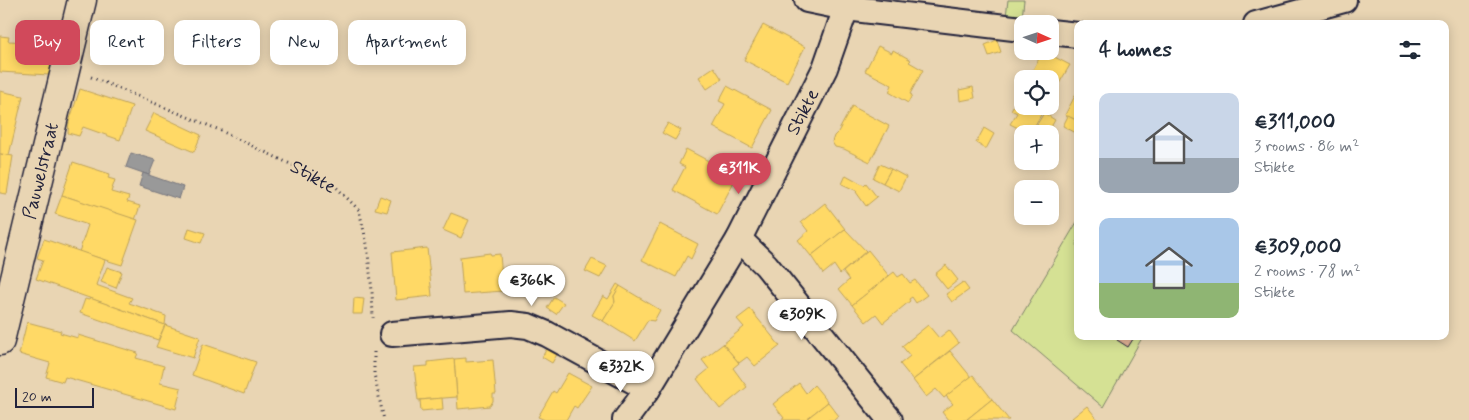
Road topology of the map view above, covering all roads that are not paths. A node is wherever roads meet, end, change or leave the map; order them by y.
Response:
1 (82, 0) edge
2 (808, 0) edge
3 (1344, 0) edge
4 (846, 8) junction
5 (1271, 20) edge
6 (1014, 28) edge
7 (1059, 33) edge
8 (1074, 35) edge
9 (738, 239) junction
10 (382, 330) road end
11 (0, 341) edge
12 (648, 389) junction
13 (625, 420) edge
14 (890, 420) edge

1 - 11 main road, Pauwelstraat
2 - 4 street
3 - 5 street
4 - 6 street
4 - 9 street, Stikte
7 - 8 street
9 - 12 street, Stikte
9 - 14 street
10 - 12 street
12 - 13 street, Stikte

